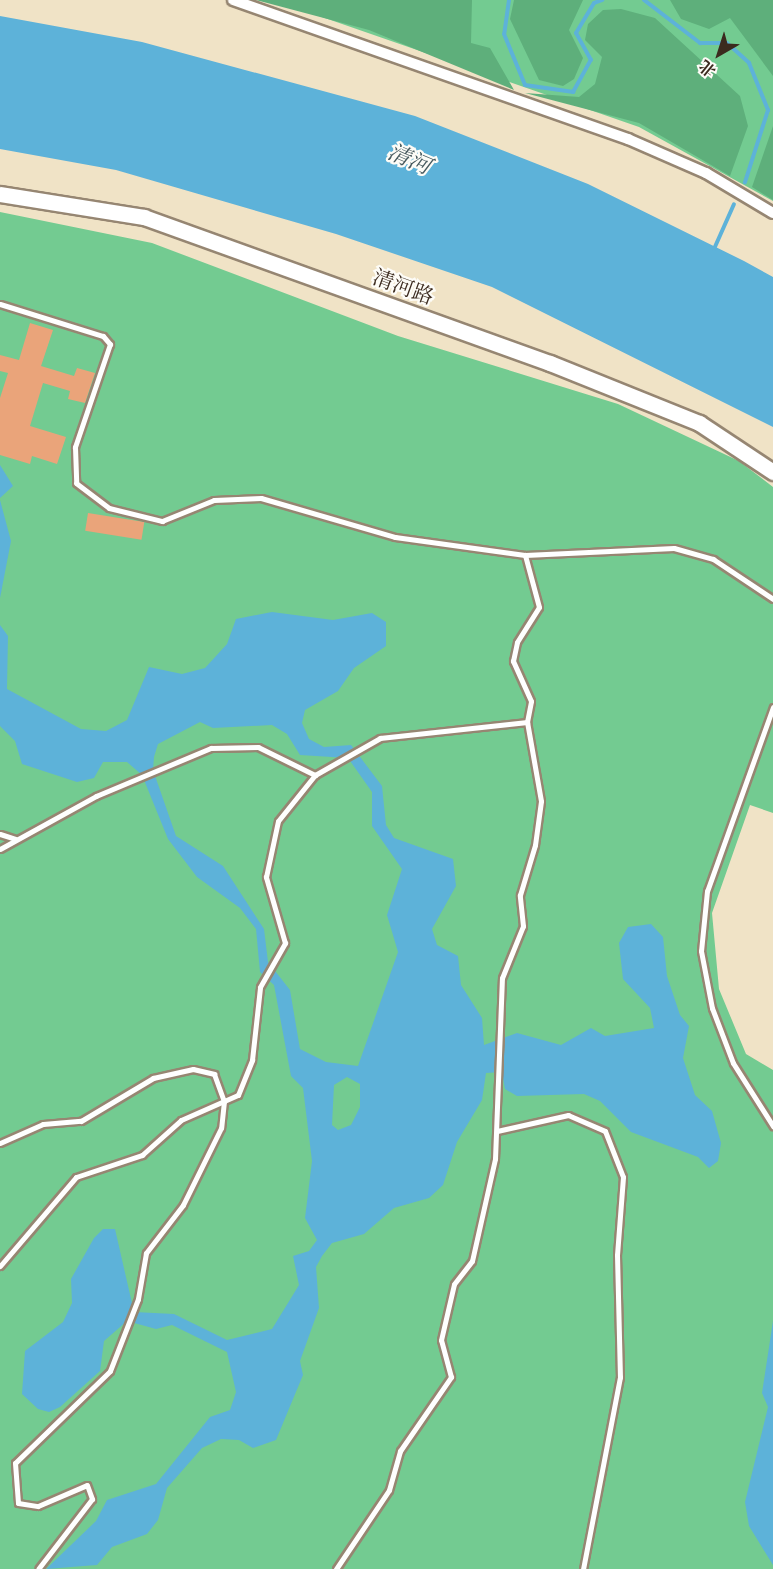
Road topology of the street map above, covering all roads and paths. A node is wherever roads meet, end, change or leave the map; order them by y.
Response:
1 (233, 0) edge
2 (0, 194) edge
3 (773, 213) edge
4 (0, 304) edge
5 (773, 472) edge
6 (525, 555) junction
7 (773, 599) edge
8 (773, 707) edge
9 (527, 722) junction
10 (315, 775) junction
11 (0, 834) edge
12 (15, 839) junction
13 (0, 849) edge
14 (225, 1101) junction
15 (773, 1126) edge
16 (497, 1131) junction
17 (0, 1143) edge
18 (0, 1266) edge
19 (38, 1569) edge
20 (336, 1569) edge
21 (583, 1569) edge

1 - 3 street
2 - 5 street, 清河路
4 - 6 lane
6 - 7 lane
6 - 9 lane
8 - 15 lane
9 - 10 lane
9 - 16 lane
10 - 12 lane
10 - 14 lane
11 - 12 lane
12 - 13 lane
14 - 17 lane
14 - 18 lane
14 - 19 lane
16 - 20 lane
16 - 21 lane

